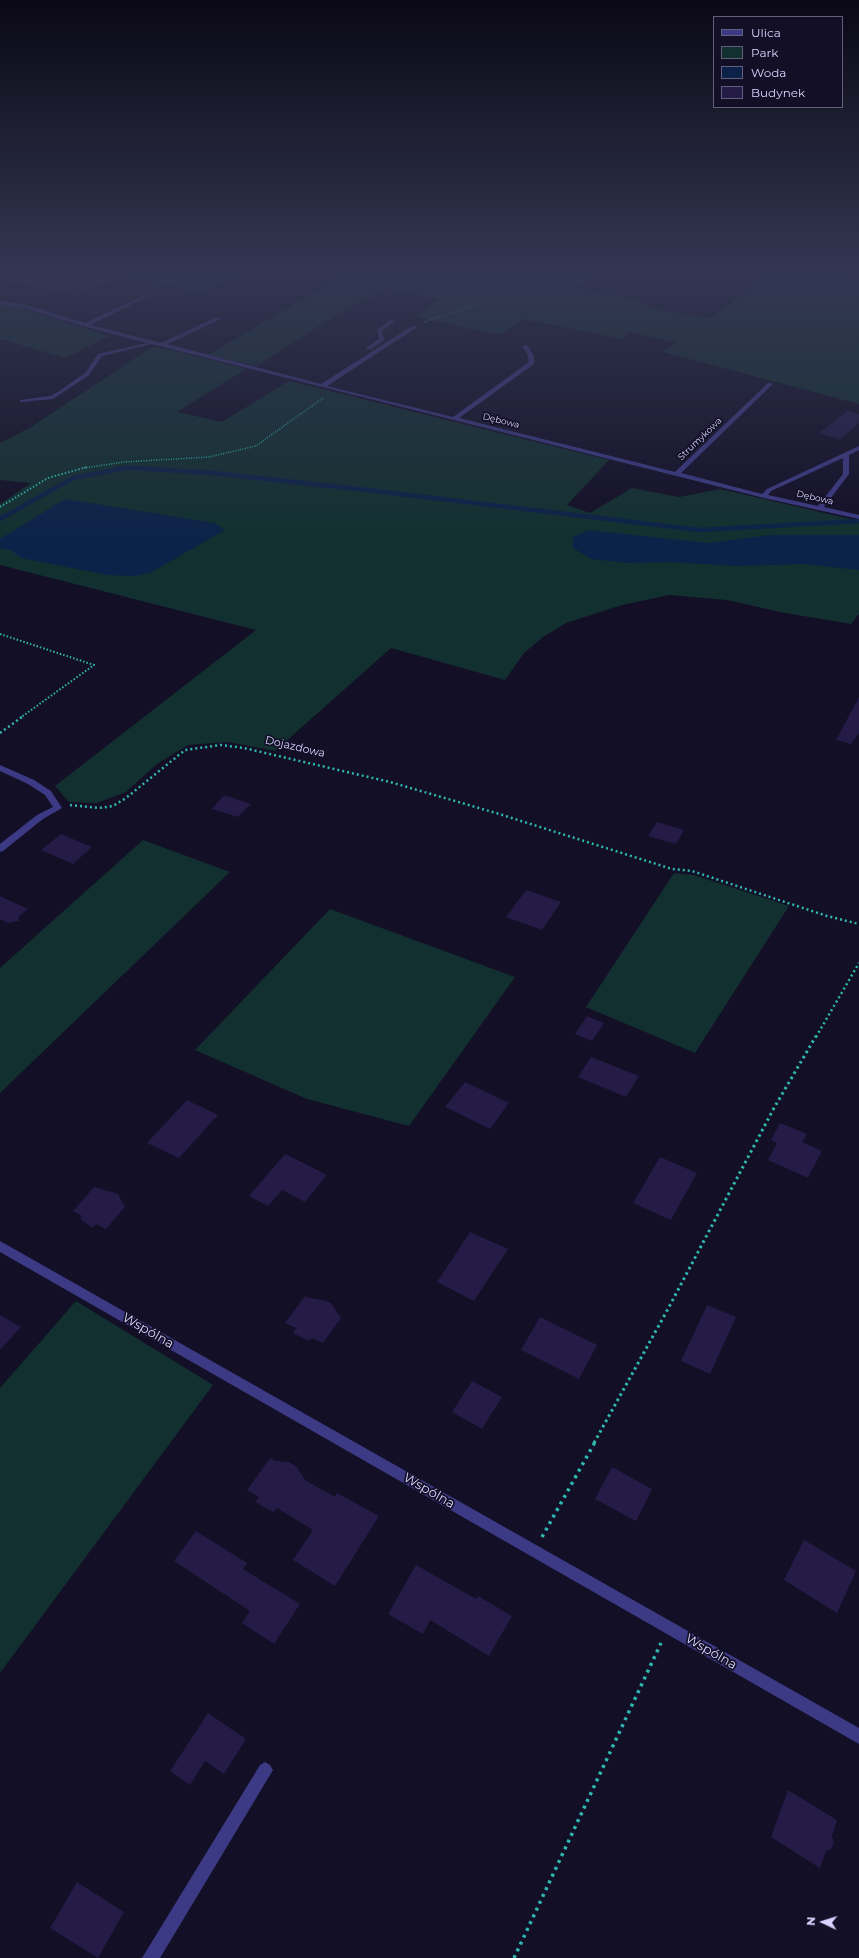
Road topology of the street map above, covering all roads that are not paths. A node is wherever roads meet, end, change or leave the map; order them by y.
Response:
1 (96, 361) edge
2 (225, 361) edge
3 (348, 361) edge
4 (361, 361) edge
5 (532, 361) edge
6 (313, 384) junction
7 (770, 384) dead end
8 (322, 386) junction
9 (22, 401) dead end
10 (455, 418) junction
11 (859, 448) edge
12 (846, 454) junction
13 (677, 474) junction
14 (764, 496) junction
15 (820, 508) junction
16 (859, 517) edge
17 (0, 768) edge
18 (0, 849) edge
19 (0, 1246) edge
20 (859, 1736) edge
21 (264, 1770) dead end
22 (150, 1958) edge

1 - 9 street
2 - 6 street, Dębowa
3 - 6 street
4 - 8 street
5 - 10 street
6 - 8 street, Dębowa
7 - 13 street, Strumykowa
8 - 10 street, Dębowa
10 - 13 street, Dębowa
11 - 12 street
12 - 14 street
12 - 15 street
13 - 14 street, Dębowa
14 - 15 street, Dębowa
15 - 16 street, Dębowa
17 - 18 street
19 - 20 street, Wspólna
21 - 22 street

